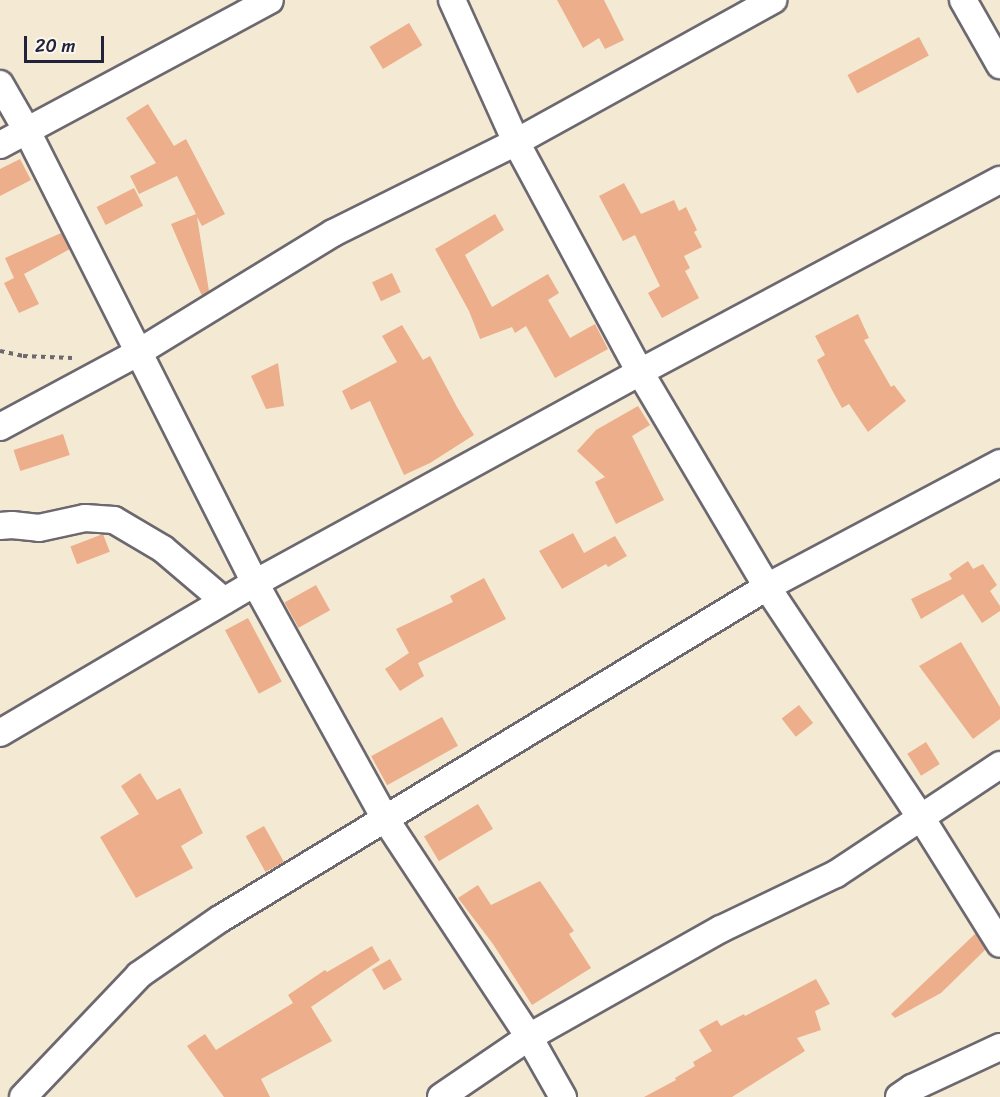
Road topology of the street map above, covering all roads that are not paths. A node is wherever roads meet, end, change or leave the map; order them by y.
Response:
1 (270, 0) edge
2 (452, 0) edge
3 (773, 0) edge
4 (963, 0) edge
5 (1000, 64) edge
6 (0, 84) edge
7 (27, 131) junction
8 (516, 142) junction
9 (0, 145) edge
10 (1000, 180) edge
11 (139, 352) junction
12 (640, 372) junction
13 (0, 427) edge
14 (1000, 463) edge
15 (0, 526) edge
16 (255, 583) junction
17 (767, 587) junction
18 (224, 601) junction
19 (0, 732) edge
20 (1000, 765) edge
21 (384, 818) junction
22 (922, 819) junction
23 (1000, 944) edge
24 (529, 1037) junction
25 (1000, 1047) edge
26 (23, 1097) edge
27 (441, 1097) edge
28 (563, 1097) edge
29 (899, 1097) edge

1 - 7 street
2 - 8 street
3 - 8 street
4 - 5 street
6 - 7 street
7 - 9 street
7 - 11 street
8 - 11 street
8 - 12 street
10 - 12 street
11 - 13 street
11 - 16 street
12 - 16 street
12 - 17 street
14 - 17 street
15 - 18 street
16 - 18 street
16 - 21 street
17 - 21 street
17 - 22 street
18 - 19 street
20 - 22 street
21 - 24 street
21 - 26 street
22 - 23 street
22 - 24 street
24 - 27 street
24 - 28 street
25 - 29 street

